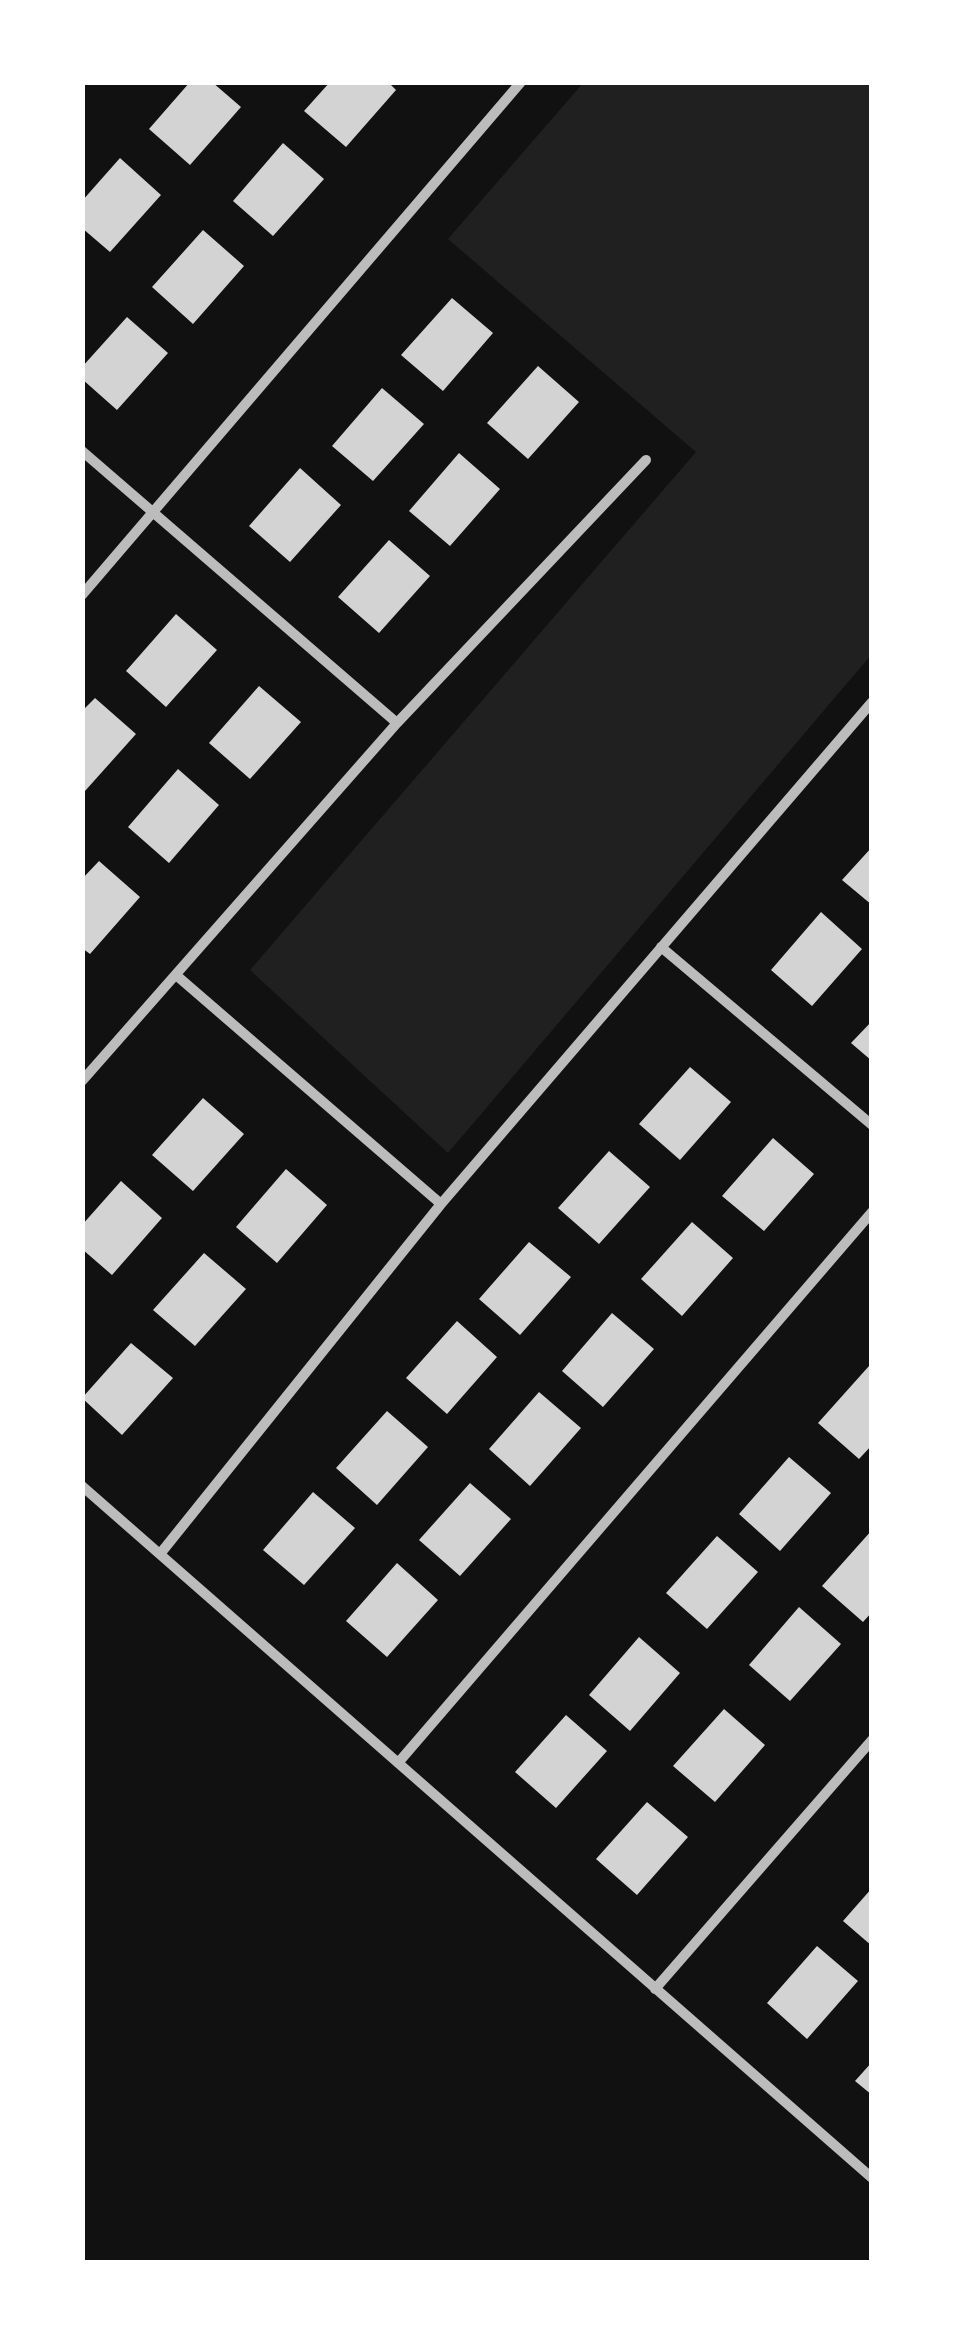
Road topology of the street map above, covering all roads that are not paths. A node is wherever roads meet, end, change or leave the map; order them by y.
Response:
1 (521, 82) edge
2 (82, 452) edge
3 (646, 460) dead end
4 (154, 512) junction
5 (82, 595) edge
6 (872, 702) edge
7 (397, 723) junction
8 (660, 947) junction
9 (176, 975) junction
10 (82, 1081) edge
11 (872, 1124) edge
12 (442, 1204) junction
13 (872, 1212) edge
14 (82, 1486) edge
15 (160, 1554) junction
16 (872, 1740) edge
17 (398, 1763) junction
18 (655, 1989) junction
19 (872, 2178) edge

1 - 4 street
2 - 4 street
3 - 7 street
4 - 5 street
4 - 7 street
6 - 8 street
7 - 9 street
8 - 11 street
8 - 12 street
9 - 10 street
9 - 12 street
12 - 15 street
13 - 17 street
14 - 15 street
15 - 17 street
16 - 18 street
17 - 18 street
18 - 19 street

